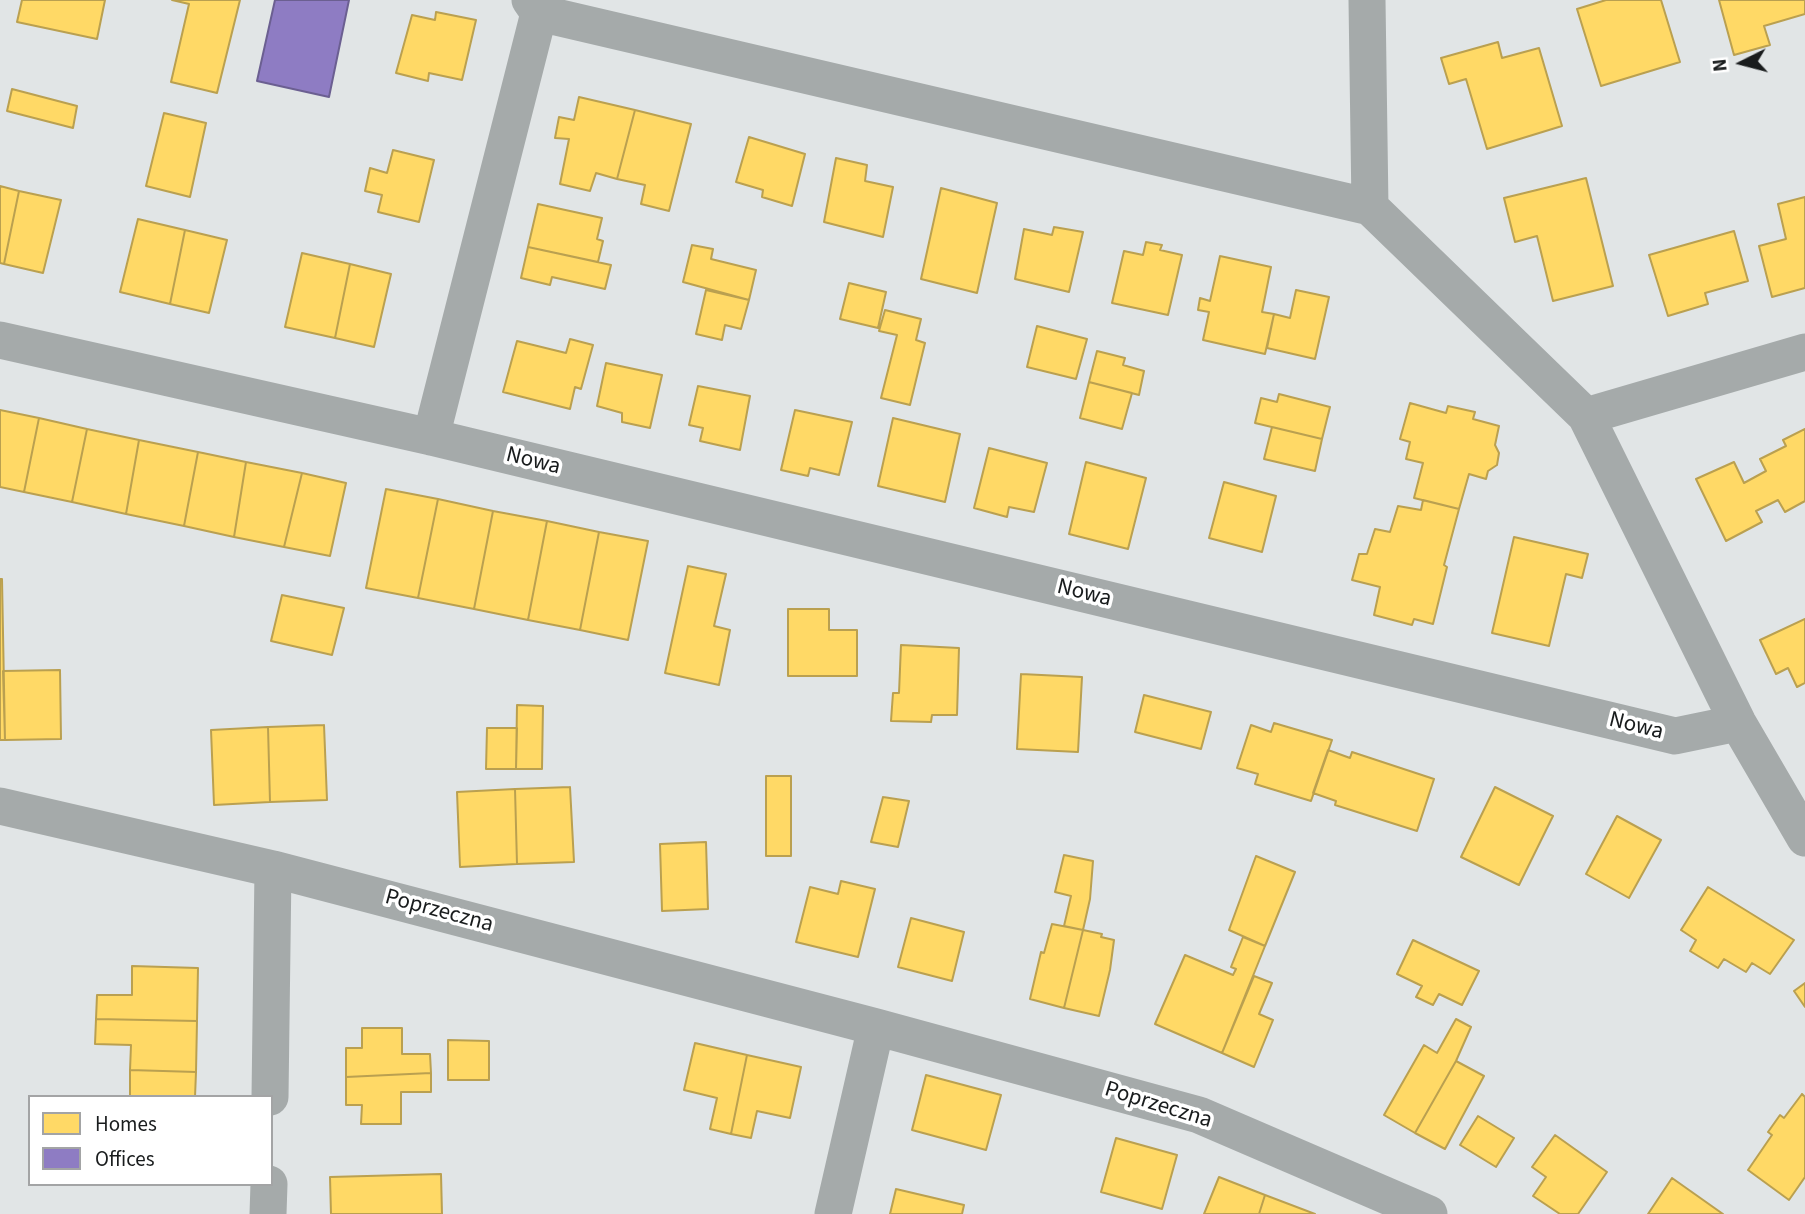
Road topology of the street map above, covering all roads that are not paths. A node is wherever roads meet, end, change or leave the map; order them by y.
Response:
1 (1367, 0) edge
2 (534, 6) edge
3 (1370, 207) junction
4 (0, 340) edge
5 (1805, 352) edge
6 (1586, 416) junction
7 (431, 437) junction
8 (1738, 723) junction
9 (0, 806) edge
10 (1805, 838) edge
11 (273, 869) junction
12 (876, 1027) junction
13 (270, 1095) edge
14 (269, 1186) edge
15 (268, 1214) edge
16 (833, 1214) edge
17 (1429, 1214) edge

1 - 3 street
2 - 3 street
2 - 7 street
3 - 6 street
4 - 7 street, Nowa
5 - 6 street
6 - 8 street
7 - 8 street, Nowa
8 - 10 street
9 - 11 street, Poprzeczna
11 - 12 street, Poprzeczna
11 - 13 street
12 - 16 street
12 - 17 street, Poprzeczna
14 - 15 street

